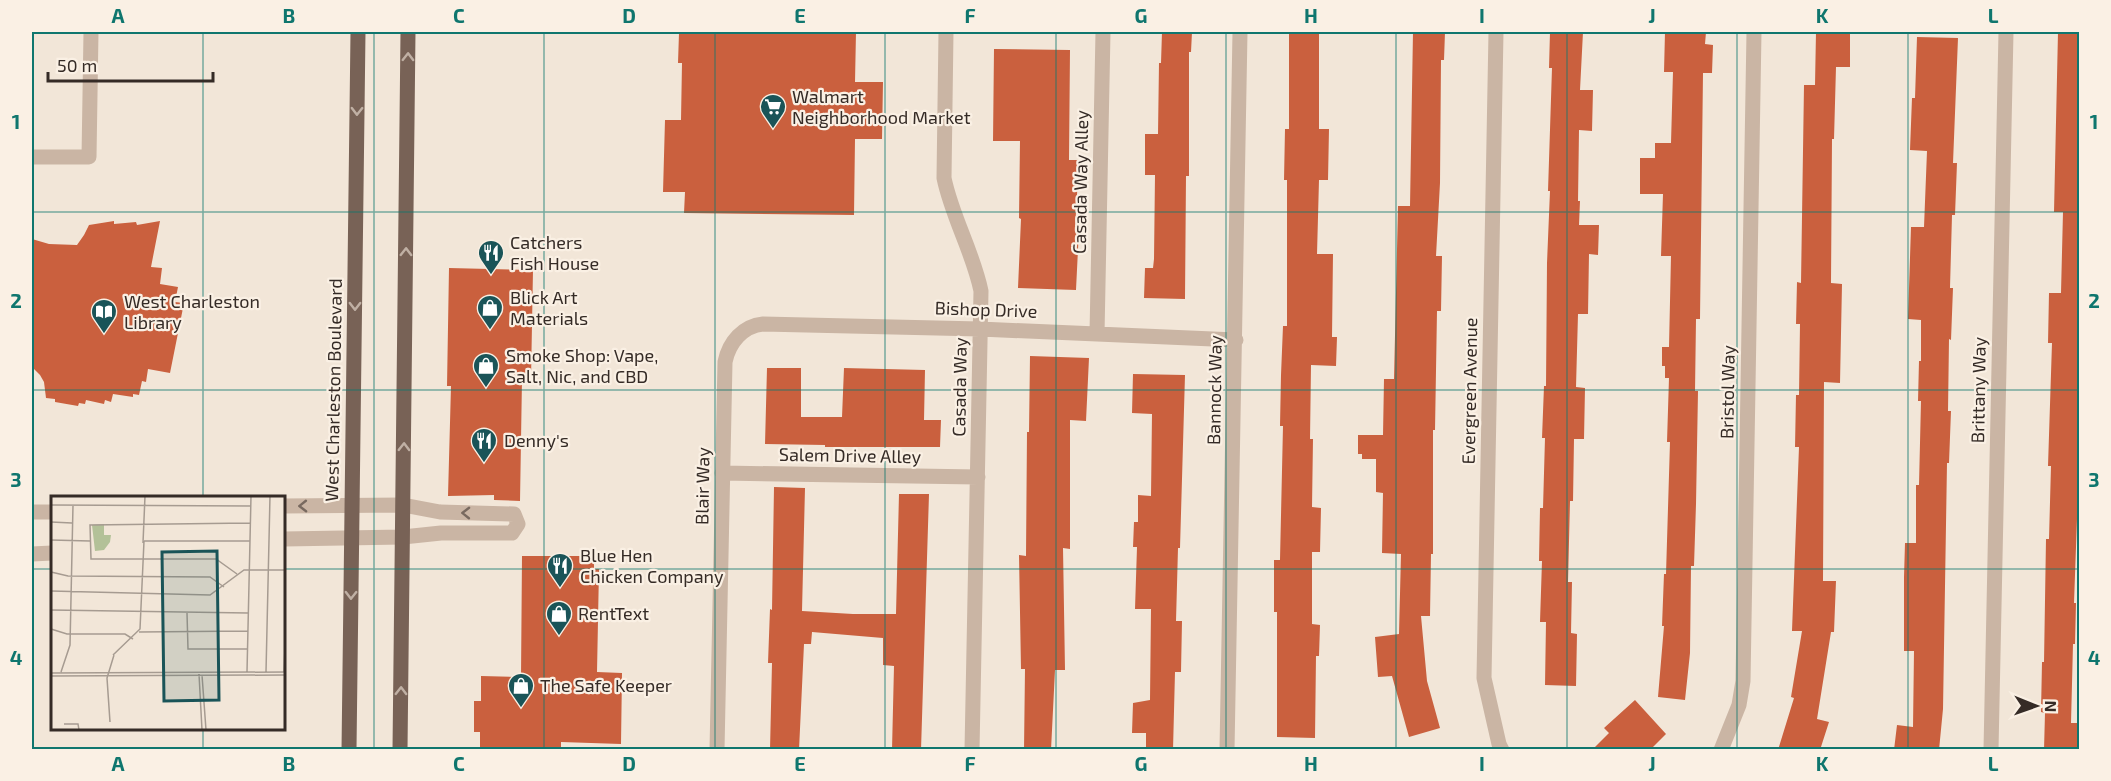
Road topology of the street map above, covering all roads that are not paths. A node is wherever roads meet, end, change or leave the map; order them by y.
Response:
1 (91, 32) edge
2 (358, 32) edge
3 (408, 32) edge
4 (946, 32) edge
5 (1103, 32) edge
6 (1240, 32) edge
7 (1496, 32) edge
8 (1754, 32) edge
9 (2006, 32) edge
10 (32, 157) edge
11 (980, 329) junction
12 (1097, 334) junction
13 (739, 336) joint
14 (1236, 340) junction
15 (722, 473) junction
16 (978, 477) junction
17 (352, 505) junction
18 (403, 505) junction
19 (285, 506) edge
20 (32, 512) edge
21 (51, 512) edge
22 (352, 537) junction
23 (403, 537) junction
24 (285, 539) edge
25 (51, 553) edge
26 (32, 554) edge
27 (349, 750) edge
28 (400, 750) edge
29 (717, 750) edge
30 (972, 750) edge
31 (1227, 750) edge
32 (1502, 750) edge
33 (1721, 750) edge
34 (1991, 750) edge

1 - 10 street
2 -> 17 main road, West Charleston Boulevard
18 -> 3 main road
4 - 11 street, Casada Way
5 - 12 street, Casada Way Alley
6 - 14 street, Bannock Way
7 - 32 street, Evergreen Avenue
8 - 33 street, Bristol Way
9 - 34 street, Brittany Way
11 - 12 street, Bishop Drive
11 - 13 street, Bishop Drive
11 - 16 street, Casada Way
12 - 14 street, Bishop Drive
13 - 15 street, Blair Way
14 - 31 street, Bannock Way
15 - 16 street, Salem Drive Alley
15 - 29 street, Blair Way
16 - 30 street, Casada Way
17 - 18 street
17 -> 19 street
17 - 22 main road, West Charleston Boulevard
18 - 23 main road
23 -> 18 street
20 - 21 street
22 - 23 street
22 - 24 street
22 -> 27 main road, West Charleston Boulevard
28 -> 23 main road
25 - 26 street

